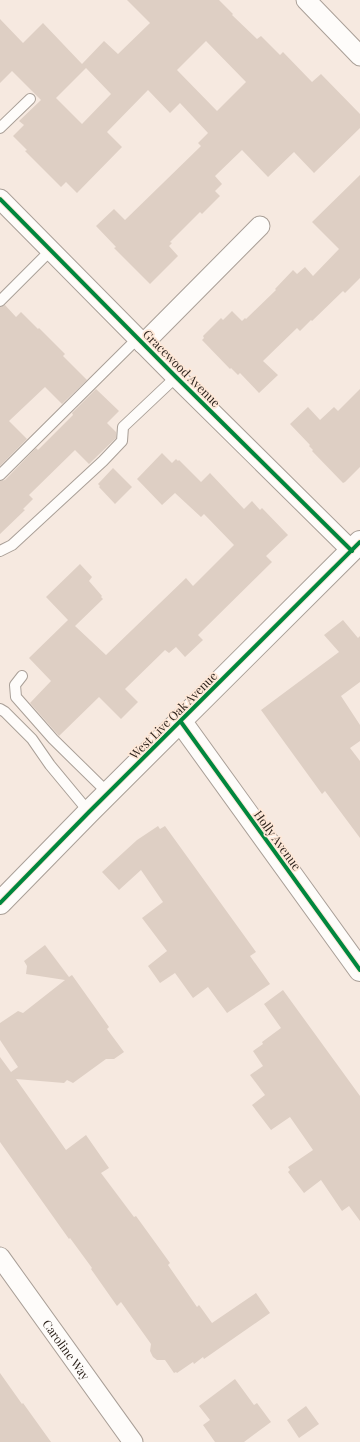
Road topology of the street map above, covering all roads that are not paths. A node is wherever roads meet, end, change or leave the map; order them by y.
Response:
1 (306, 0) edge
2 (360, 56) edge
3 (30, 99) dead end
4 (0, 128) edge
5 (0, 199) edge
6 (260, 226) dead end
7 (51, 250) junction
8 (0, 301) edge
9 (141, 341) junction
10 (176, 377) junction
11 (0, 475) edge
12 (356, 546) edge
13 (0, 551) edge
14 (22, 676) dead end
15 (0, 709) edge
16 (181, 722) junction
17 (108, 794) junction
18 (89, 812) junction
19 (0, 903) edge
20 (360, 970) edge
21 (0, 1257) edge
22 (133, 1442) edge

1 - 2 street
3 - 4 lane
5 - 7 street, Gracewood Avenue
6 - 9 street
7 - 8 lane
7 - 9 street, Gracewood Avenue
9 - 10 street, Gracewood Avenue
9 - 11 lane
10 - 12 street, Gracewood Avenue
10 - 13 lane
12 - 16 street, West Live Oak Avenue
14 - 17 lane
15 - 18 lane
16 - 17 street, West Live Oak Avenue
16 - 20 street, Holly Avenue
17 - 18 street, West Live Oak Avenue
18 - 19 street, West Live Oak Avenue
21 - 22 street, Caroline Way

